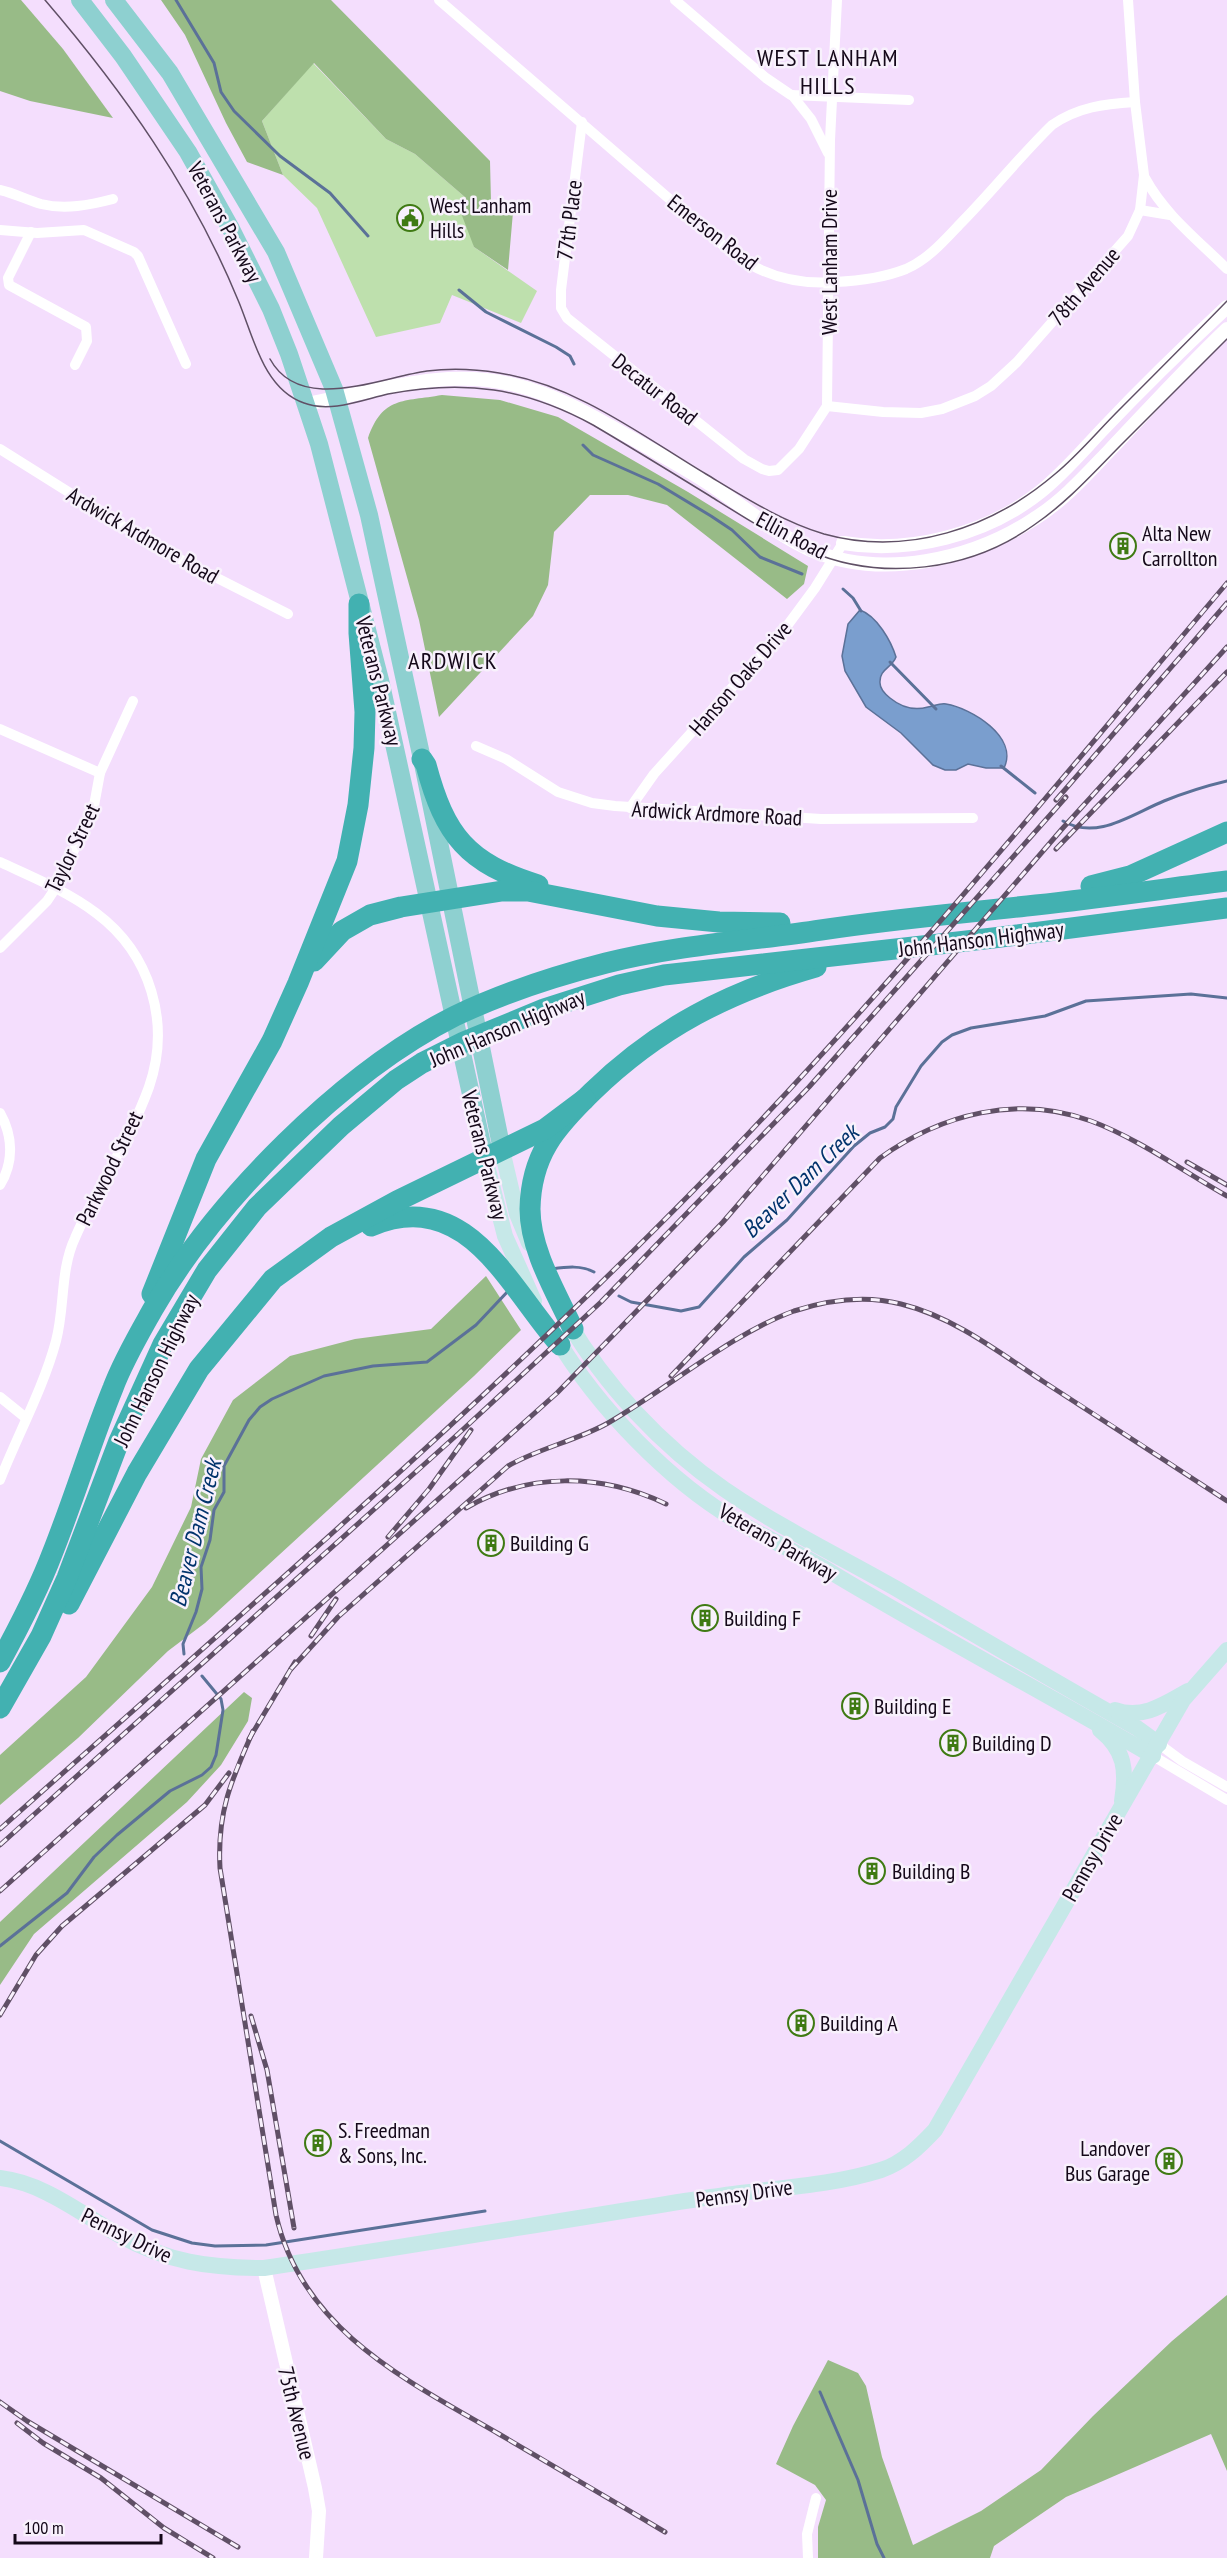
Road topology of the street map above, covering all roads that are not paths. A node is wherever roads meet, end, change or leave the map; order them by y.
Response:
1 (80, 0) edge
2 (114, 0) edge
3 (439, 0) edge
4 (675, 0) edge
5 (837, 0) edge
6 (1128, 0) edge
7 (791, 95) junction
8 (831, 98) junction
9 (909, 100) dead end
10 (1135, 102) junction
11 (582, 122) junction
12 (830, 158) junction
13 (1144, 175) junction
14 (0, 190) edge
15 (113, 199) dead end
16 (1140, 210) junction
17 (1170, 215) junction
18 (0, 230) edge
19 (32, 232) junction
20 (1227, 269) edge
21 (829, 283) junction
22 (1227, 307) edge
23 (567, 318) joint
24 (1227, 329) edge
25 (186, 364) dead end
26 (75, 365) dead end
27 (337, 399) junction
28 (306, 404) junction
29 (827, 406) junction
30 (0, 449) edge
31 (843, 543) joint
32 (833, 557) junction
33 (359, 604) junction
34 (288, 614) dead end
35 (133, 700) dead end
36 (0, 729) edge
37 (476, 746) dead end
38 (422, 759) junction
39 (100, 773) junction
40 (630, 808) junction
41 (973, 818) dead end
42 (1227, 832) edge
43 (0, 862) edge
44 (1227, 881) edge
45 (55, 889) junction
46 (449, 900) junction
47 (1057, 902) junction
48 (428, 903) junction
49 (613, 908) junction
50 (1227, 908) edge
51 (848, 925) junction
52 (0, 948) edge
53 (872, 951) junction
54 (298, 983) junction
55 (585, 1099) junction
56 (0, 1113) edge
57 (493, 1154) junction
58 (0, 1185) edge
59 (528, 1228) junction
60 (247, 1309) junction
61 (566, 1337) junction
62 (113, 1386) junction
63 (0, 1397) edge
64 (26, 1418) junction
65 (0, 1480) edge
66 (1227, 1650) edge
67 (0, 1662) edge
68 (1192, 1689) junction
69 (1065, 1705) junction
70 (1096, 1705) junction
71 (1, 1706) edge
72 (1156, 1750) junction
73 (1227, 1787) edge
74 (1227, 1800) edge
75 (1121, 1808) junction
76 (0, 2178) edge
77 (264, 2268) junction
78 (816, 2498) dead end
79 (316, 2558) edge
80 (808, 2558) edge

1 - 28 main road, Veterans Parkway
2 - 27 main road, Veterans Parkway
3 - 11 street, Emerson Road
4 - 7 street
5 - 8 street, West Lanham Drive
6 - 10 street, 78th Avenue
7 - 8 street
7 - 12 street
8 - 9 street
8 - 12 street, West Lanham Drive
10 - 13 street, 78th Avenue
10 - 21 street, Emerson Road
11 - 21 street, Emerson Road
11 - 23 street, 77th Place
12 - 21 street, West Lanham Drive
13 - 16 street, 78th Avenue
13 - 17 street
14 - 15 street
16 - 17 street
16 - 29 street, 78th Avenue
17 - 20 street
18 - 19 street
19 - 25 street
19 - 26 street
21 - 29 street, West Lanham Drive
22 - 31 street, Ellin Road
23 - 29 street, Decatur Road
24 - 32 street, Ellin Road
27 - 28 street, Ellin Road
27 - 32 street, Ellin Road
27 - 38 main road, Veterans Parkway
28 - 33 main road, Veterans Parkway
30 - 34 street, Ardwick Ardmore Road
31 - 32 street, Hanson Oaks Drive
32 - 40 street, Hanson Oaks Drive
33 - 48 main road, Veterans Parkway
33 - 54 highway
35 - 39 street, Taylor Street
36 - 39 street
37 - 40 street, Ardwick Ardmore Road
38 - 46 main road, Veterans Parkway
38 - 49 highway
39 - 45 street, Taylor Street
40 - 41 street, Ardwick Ardmore Road
42 - 47 highway
43 - 45 street
44 - 47 highway, John Hanson Highway
45 - 52 street, Taylor Street
45 - 64 street, Parkwood Street
46 - 48 highway
46 - 49 highway
46 - 57 main road, Veterans Parkway
47 - 51 highway, John Hanson Highway
48 - 54 highway
48 - 57 main road, Veterans Parkway
49 - 51 highway
50 - 53 highway, John Hanson Highway
51 - 62 highway, John Hanson Highway
53 - 55 highway
53 - 71 highway, John Hanson Highway
54 - 62 highway
55 - 57 highway
55 - 59 highway
56 - 58 street
57 - 59 main road, Veterans Parkway
57 - 60 highway
57 - 61 main road, Veterans Parkway
59 - 61 highway
60 - 61 highway
60 - 71 highway
61 - 69 main road, Veterans Parkway
61 - 70 main road, Veterans Parkway
62 - 67 highway, John Hanson Highway
63 - 64 street
64 - 65 street, Parkwood Street
66 - 68 main road, Pennsy Drive
68 - 70 main road
68 - 72 main road, Pennsy Drive
69 - 72 main road, Veterans Parkway
69 - 75 main road
70 - 72 main road, Veterans Parkway
72 - 73 street, Veterans Parkway
72 - 74 street, Veterans Parkway
72 - 75 main road, Pennsy Drive
75 - 77 main road, Pennsy Drive
76 - 77 main road, Pennsy Drive
77 - 79 street, 75th Avenue
78 - 80 street

